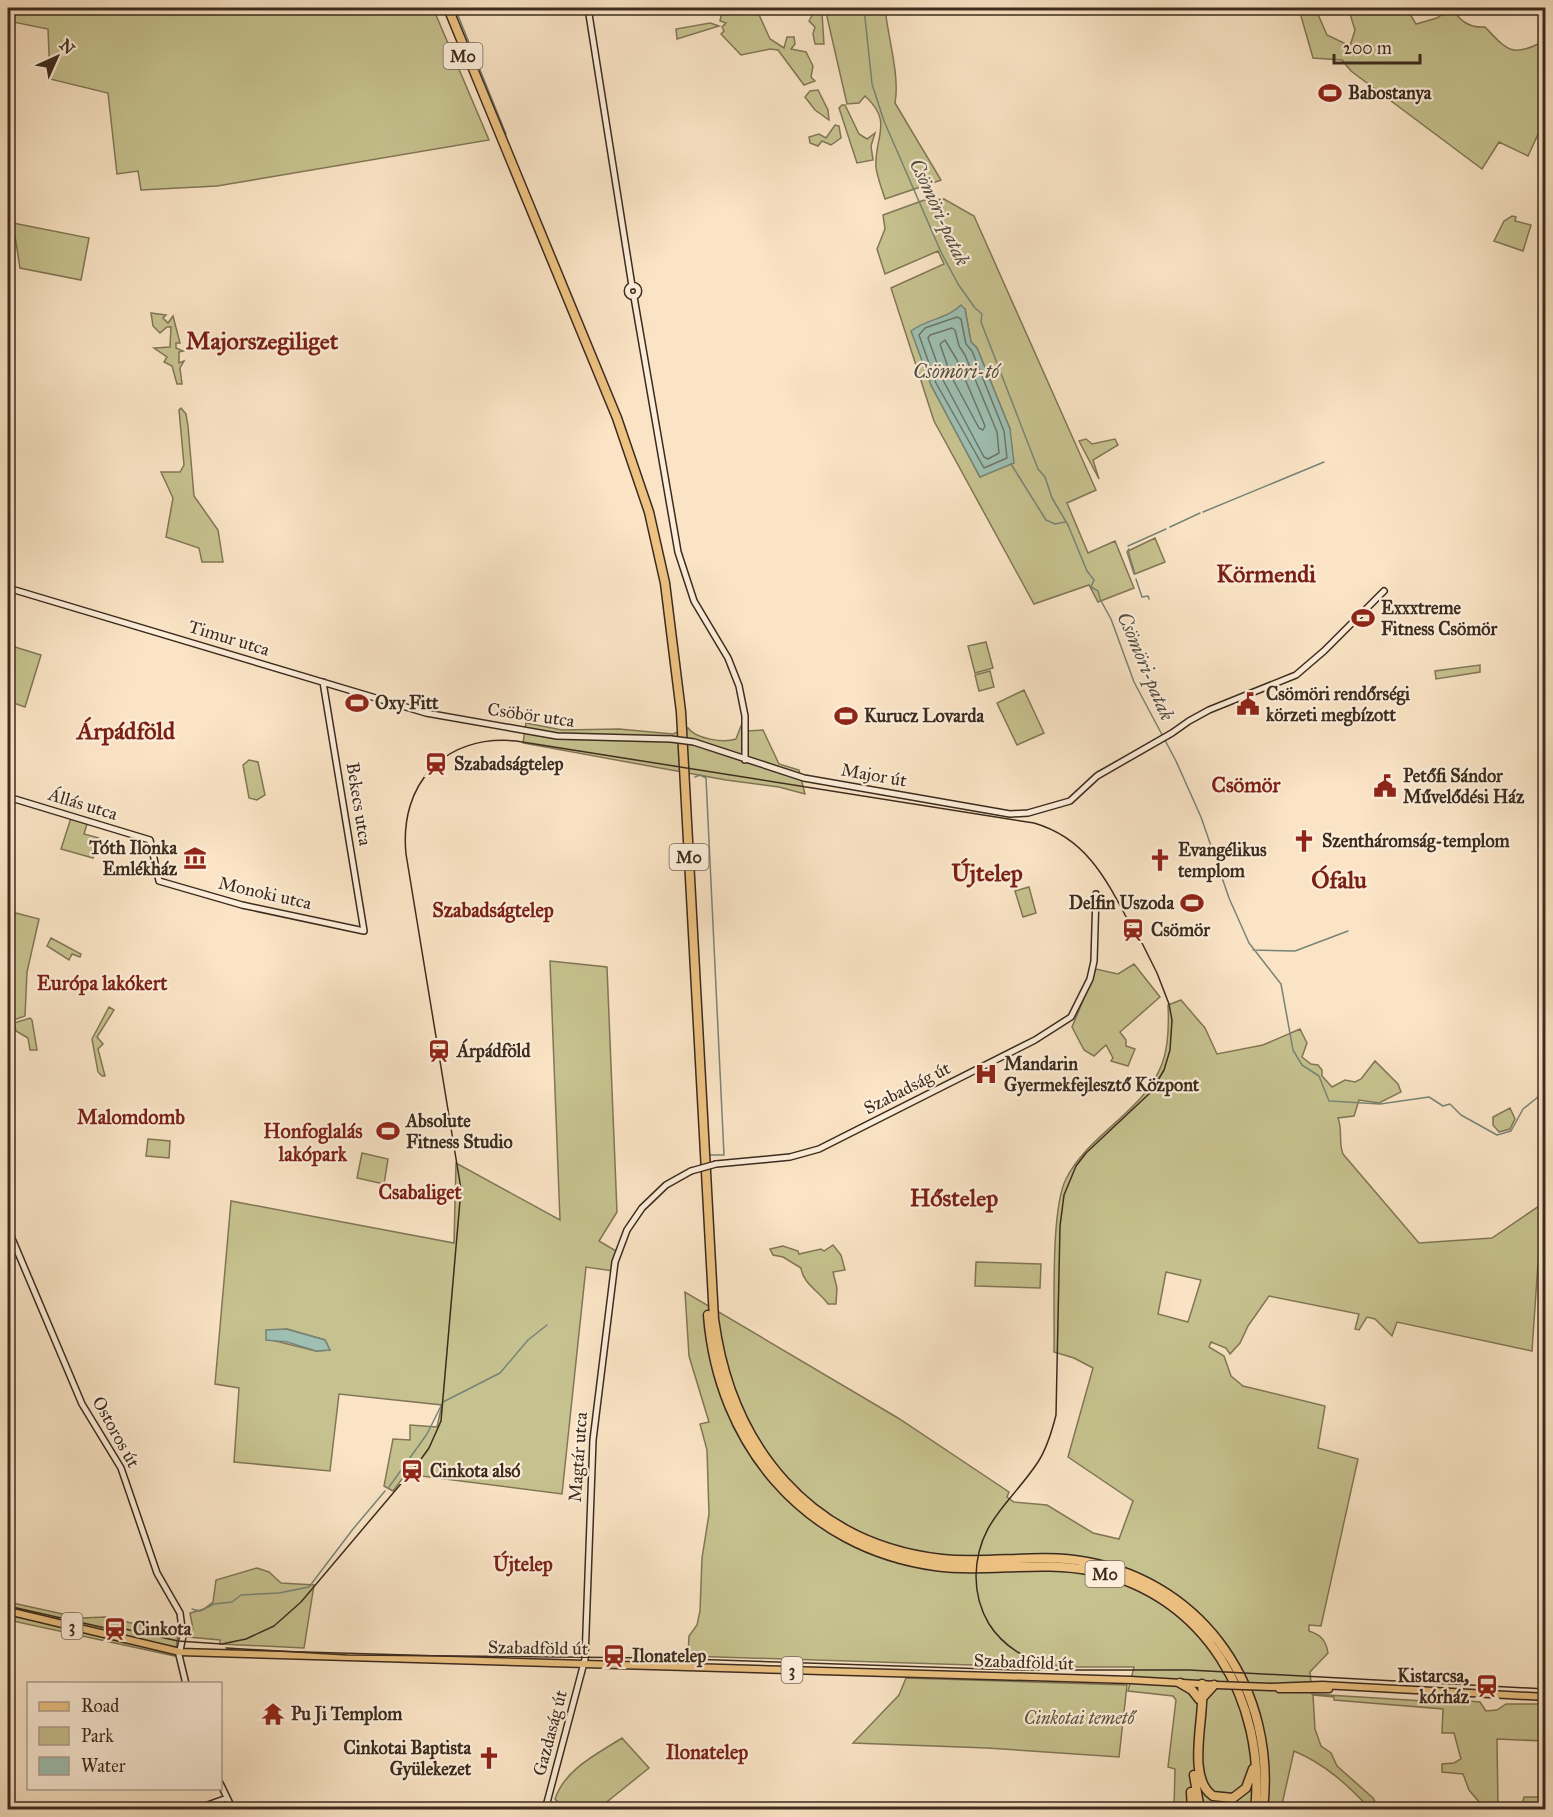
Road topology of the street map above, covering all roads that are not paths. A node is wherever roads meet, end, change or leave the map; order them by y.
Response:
1 (443, 8) edge
2 (448, 8) edge
3 (588, 8) edge
4 (8, 588) edge
5 (1384, 591) dead end
6 (323, 682) junction
7 (441, 717) joint
8 (617, 737) joint
9 (745, 742) junction
10 (727, 752) junction
11 (745, 760) junction
12 (8, 796) edge
13 (159, 880) joint
14 (1096, 894) dead end
15 (364, 931) joint
16 (691, 1172) joint
17 (8, 1229) edge
18 (8, 1611) edge
19 (180, 1652) junction
20 (584, 1664) junction
21 (186, 1682) edge
22 (1180, 1683) junction
23 (1202, 1684) junction
24 (1215, 1685) junction
25 (1201, 1698) junction
26 (1545, 1698) edge
27 (1254, 1744) junction
28 (1196, 1766) junction
29 (222, 1787) edge
30 (227, 1798) junction
31 (194, 1809) edge
32 (232, 1809) edge
33 (545, 1809) edge
34 (1192, 1809) edge
35 (1200, 1809) edge
36 (1255, 1809) edge
37 (1263, 1809) edge

1 - 27 highway, M0
2 - 37 highway, M0
3 - 9 street
4 - 6 street, Timur utca
5 - 11 street, Major út
6 - 7 street, Timur utca
6 - 15 street, Bekecs utca
7 - 8 street, Csöbör utca
8 - 10 street, Major út, bridge
9 - 10 street
9 - 11 street
10 - 11 street, Major út
12 - 13 street, Állás utca
13 - 15 street, Monoki utca
14 - 16 street, Szabadság út, bridge
16 - 20 street, Magtár utca
17 - 19 street, Ostoros út
18 - 19 main road, Szabadföld út / 3
19 - 20 main road, Szabadföld út / 3
19 - 21 street, Ostoros út
20 - 22 main road, Szabadföld út / 3
20 - 33 street, Gazdaság út
22 - 23 main road, 3
22 - 25 highway
23 - 24 main road, 3
23 - 25 highway
24 - 25 highway
24 - 26 main road, 3, bridge
25 - 28 highway
27 - 28 highway
27 - 36 highway, M0
28 - 34 highway
28 - 35 highway
29 - 30 street
30 - 31 street
30 - 32 street

